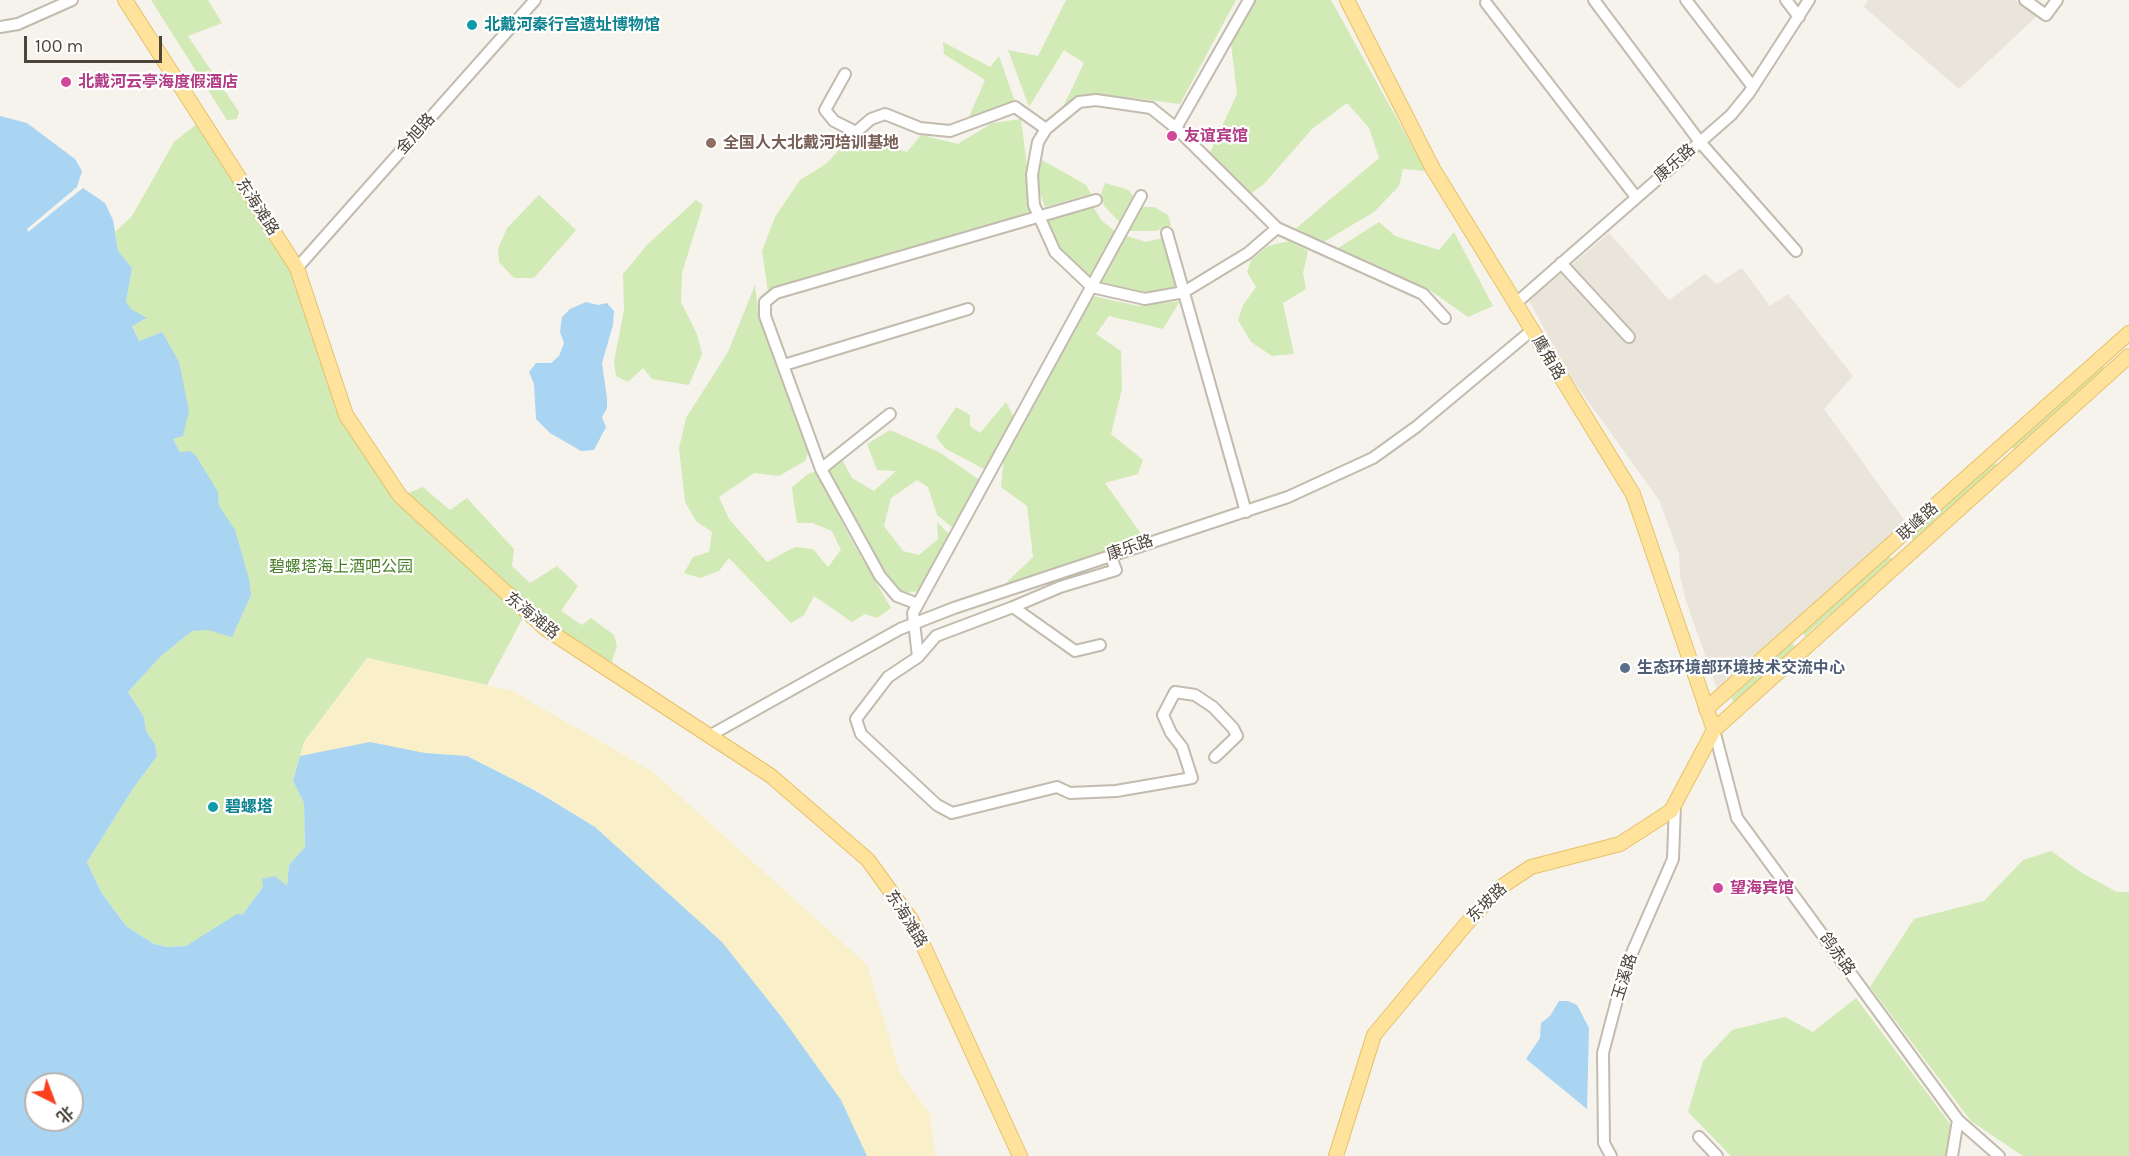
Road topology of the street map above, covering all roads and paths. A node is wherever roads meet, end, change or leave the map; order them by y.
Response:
1 (72, 0) edge
2 (125, 0) edge
3 (535, 0) edge
4 (1249, 0) edge
5 (1347, 0) edge
6 (1594, 0) edge
7 (1686, 0) edge
8 (1786, 0) edge
9 (1809, 0) edge
10 (2025, 0) edge
11 (2056, 0) edge
12 (1486, 3) dead end
13 (1799, 16) junction
14 (0, 27) edge
15 (845, 74) dead end
16 (1753, 87) junction
17 (1176, 128) junction
18 (1046, 129) junction
19 (1700, 142) junction
20 (1141, 196) dead end
21 (1636, 197) junction
22 (1096, 200) dead end
23 (1039, 215) junction
24 (1277, 228) junction
25 (1167, 233) dead end
26 (1796, 251) dead end
27 (1561, 263) junction
28 (297, 268) junction
29 (1092, 287) junction
30 (1184, 292) junction
31 (1515, 304) junction
32 (968, 309) dead end
33 (1445, 318) dead end
34 (1531, 331) junction
35 (2129, 333) edge
36 (1629, 337) dead end
37 (2129, 356) edge
38 (784, 365) junction
39 (890, 414) dead end
40 (821, 469) junction
41 (1246, 512) junction
42 (1110, 555) junction
43 (918, 604) junction
44 (1013, 607) junction
45 (912, 624) junction
46 (1100, 645) dead end
47 (918, 657) junction
48 (1706, 709) junction
49 (1714, 730) junction
50 (709, 736) junction
51 (1215, 757) dead end
52 (1675, 803) junction
53 (1958, 1120) junction
54 (1698, 1137) dead end
55 (1020, 1156) edge
56 (1336, 1156) edge
57 (1611, 1156) edge
58 (1717, 1156) edge
59 (1952, 1156) edge
60 (1999, 1156) edge

1 - 14 street
2 - 28 main road, 东海滩路
3 - 28 street, 金旭路
4 - 17 street
5 - 31 main road, 鹰角路
6 - 19 street
7 - 16 street
8 - 13 street
9 - 13 street, 康乐路
10 - 11 street
12 - 21 street
13 - 16 street, 康乐路
15 - 18 street
16 - 19 street, 康乐路
17 - 18 street
17 - 24 street
18 - 23 street
19 - 21 street, 康乐路
19 - 26 street
20 - 29 street
21 - 27 street, 康乐路
22 - 23 street
23 - 29 street
23 - 38 street
24 - 30 street
24 - 33 street
25 - 30 street
27 - 31 street, 康乐路
27 - 36 street
28 - 50 main road, 东海滩路
29 - 30 street
29 - 43 street
30 - 41 street
31 - 34 main road, 鹰角路
32 - 38 street
34 - 41 street, 康乐路
34 - 48 main road, 鹰角路
35 - 48 main road, 联峰路
37 - 49 main road, 联峰路
38 - 40 street
39 - 40 street
40 - 43 street
41 - 42 street, 康乐路
42 - 44 street
42 - 45 street, 康乐路
43 - 45 street
44 - 46 street
44 - 47 street
45 - 47 street
45 - 50 street, 康乐路
47 - 51 street
48 - 49 main road, 鹰角路
49 - 52 main road, 东坡路
49 - 53 street, 鸽赤路
50 - 55 main road, 东海滩路
52 - 56 main road, 东坡路
52 - 57 street, 玉溪路
53 - 59 street
53 - 60 street, 鸽赤路
54 - 58 street

